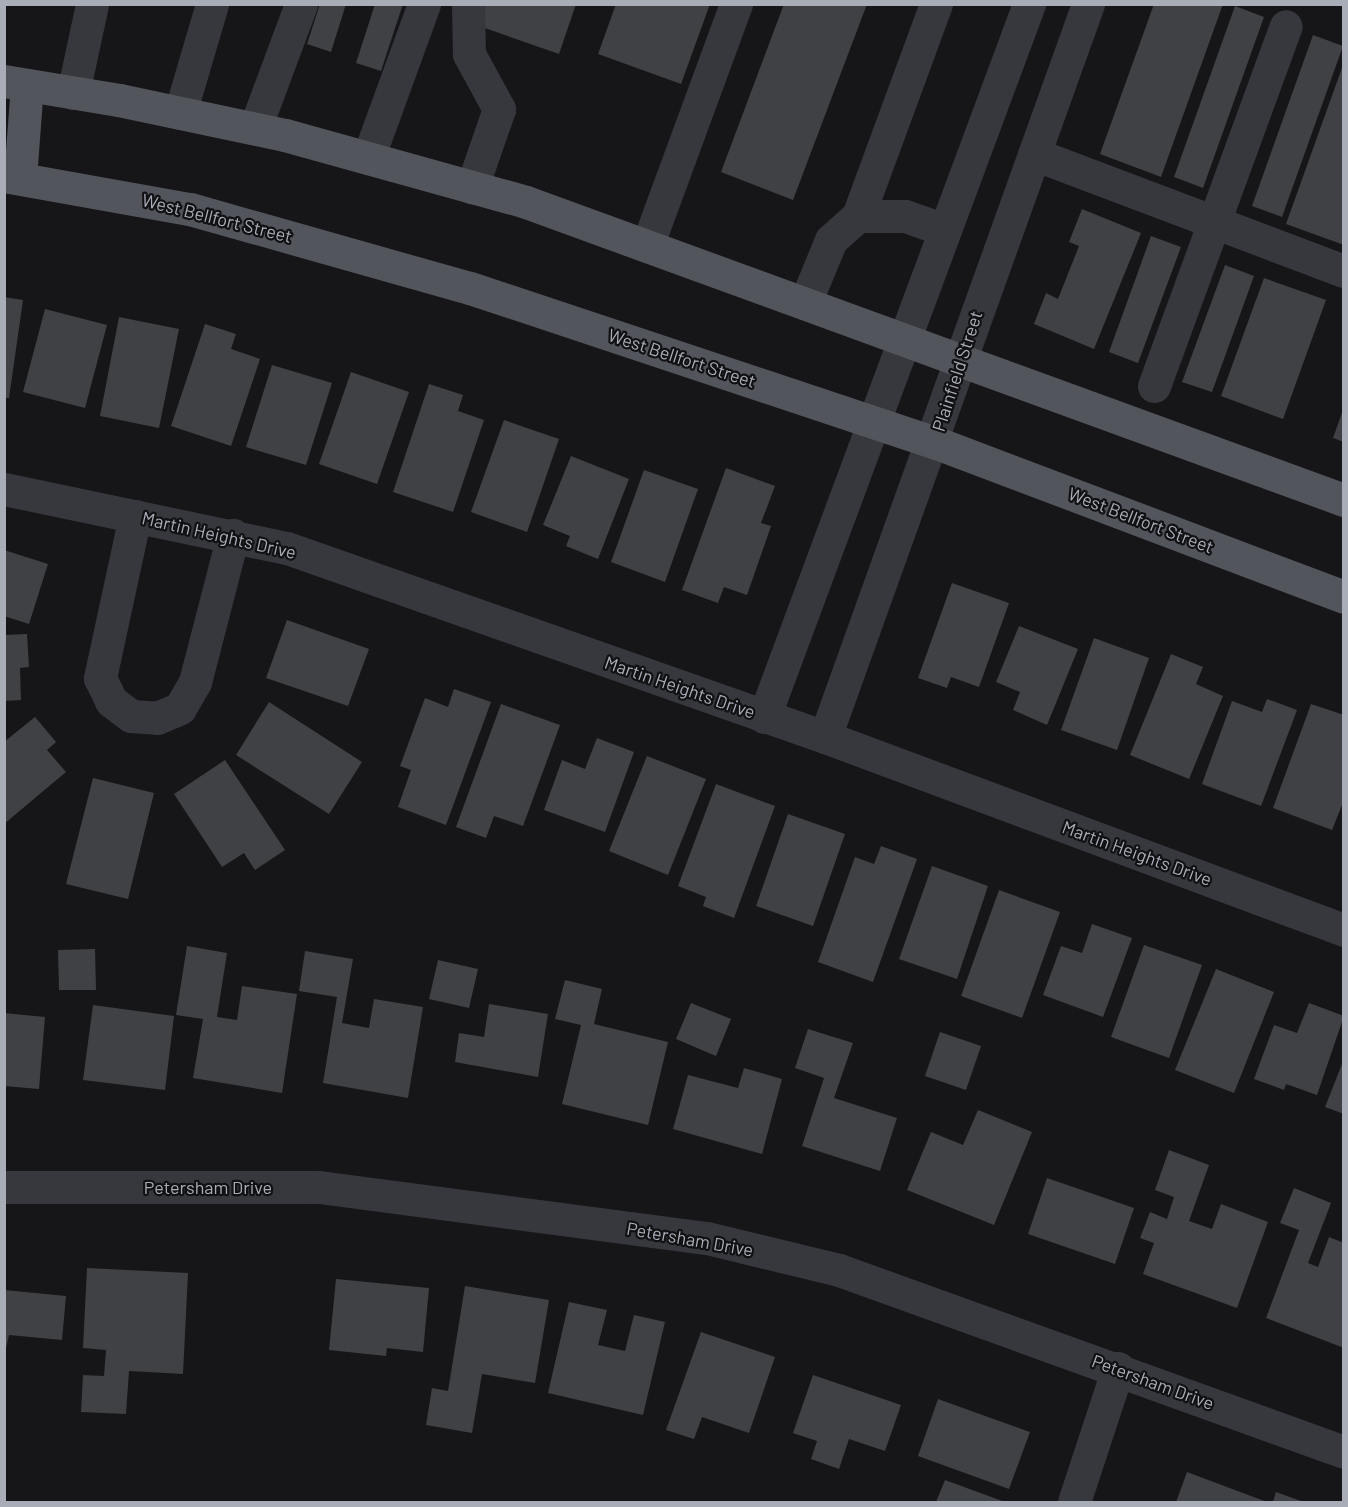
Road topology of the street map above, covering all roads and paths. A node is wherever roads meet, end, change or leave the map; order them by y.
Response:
1 (92, 4) edge
2 (212, 4) edge
3 (302, 4) edge
4 (424, 4) edge
5 (468, 4) edge
6 (736, 4) edge
7 (936, 4) edge
8 (1029, 4) edge
9 (1088, 4) edge
10 (1286, 26) dead end
11 (16, 83) edge
12 (73, 93) junction
13 (180, 113) junction
14 (255, 129) junction
15 (1034, 154) junction
16 (368, 158) junction
17 (12, 177) edge
18 (472, 187) junction
19 (858, 216) junction
20 (1214, 222) junction
21 (945, 230) junction
22 (647, 246) junction
23 (1344, 271) edge
24 (805, 303) junction
25 (905, 338) junction
26 (960, 358) junction
27 (1154, 386) dead end
28 (873, 421) junction
29 (934, 442) junction
30 (4, 489) edge
31 (1344, 500) edge
32 (135, 516) junction
33 (233, 535) junction
34 (1344, 597) edge
35 (764, 717) junction
36 (825, 737) junction
37 (1344, 930) edge
38 (4, 1187) edge
39 (1118, 1368) junction
40 (1344, 1452) edge
41 (1074, 1503) edge

1 - 12 street
2 - 13 street
3 - 14 street
4 - 16 street
5 - 18 street
6 - 22 street
7 - 19 street
8 - 21 street
9 - 15 street, Plainfield Street
10 - 20 street
11 - 12 main road
11 - 17 main road
12 - 13 main road
13 - 14 main road
14 - 16 main road
15 - 20 street
15 - 26 street, Plainfield Street
16 - 18 main road
17 - 28 main road, West Bellfort Street
18 - 22 main road
19 - 21 street
19 - 24 street
20 - 23 street
20 - 27 street
21 - 25 street
22 - 24 main road
24 - 25 main road
25 - 26 main road
25 - 28 street
26 - 29 street, Plainfield Street
26 - 31 main road
28 - 29 main road, West Bellfort Street
28 - 35 street
29 - 34 main road, West Bellfort Street
29 - 36 street, Plainfield Street
30 - 32 street, Martin Heights Drive
32 - 33 street, Martin Heights Drive
32 - 33 street
33 - 35 street, Martin Heights Drive
35 - 36 street, Martin Heights Drive
36 - 37 street, Martin Heights Drive
38 - 39 street, Petersham Drive
39 - 40 street, Petersham Drive
39 - 41 street

